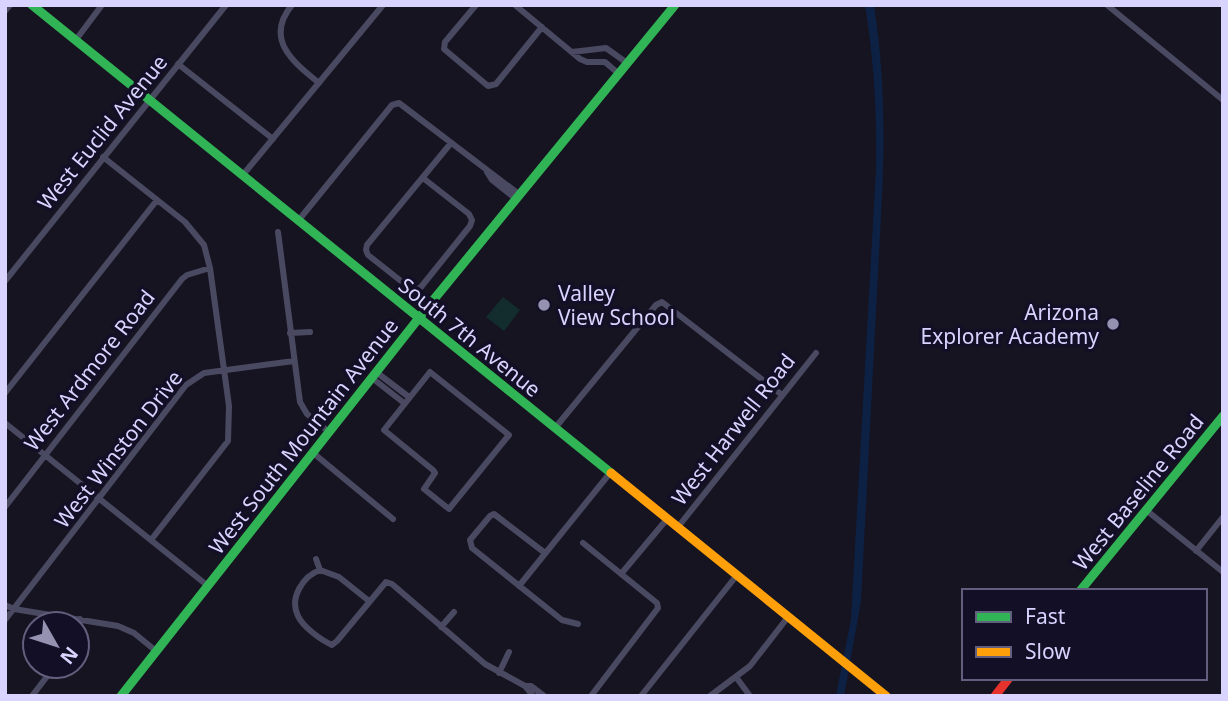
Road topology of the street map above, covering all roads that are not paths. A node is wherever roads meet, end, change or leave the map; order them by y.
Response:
1 (10, 5) edge
2 (32, 5) edge
3 (102, 5) edge
4 (226, 5) edge
5 (292, 5) edge
6 (383, 5) edge
7 (476, 5) edge
8 (515, 5) edge
9 (675, 5) edge
10 (1107, 5) edge
11 (5, 11) edge
12 (542, 27) junction
13 (75, 41) junction
14 (603, 48) junction
15 (572, 51) junction
16 (602, 61) junction
17 (627, 63) junction
18 (178, 64) junction
19 (619, 74) junction
20 (319, 83) junction
21 (149, 100) junction
22 (1223, 100) edge
23 (273, 139) junction
24 (451, 143) junction
25 (103, 157) junction
26 (242, 176) junction
27 (423, 177) junction
28 (518, 197) junction
29 (157, 200) junction
30 (298, 221) junction
31 (278, 232) dead end
32 (210, 268) junction
33 (5, 281) edge
34 (419, 317) junction
35 (310, 332) dead end
36 (290, 333) junction
37 (816, 352) dead end
38 (294, 361) junction
39 (223, 369) junction
40 (374, 375) junction
41 (5, 393) edge
42 (782, 396) junction
43 (406, 400) junction
44 (1223, 416) edge
45 (5, 423) edge
46 (555, 428) junction
47 (329, 432) junction
48 (312, 452) junction
49 (44, 454) junction
50 (610, 472) junction
51 (98, 498) junction
52 (5, 507) edge
53 (1146, 510) junction
54 (1223, 517) edge
55 (393, 519) dead end
56 (667, 519) junction
57 (677, 527) junction
58 (151, 540) junction
59 (583, 543) dead end
60 (1196, 551) junction
61 (545, 553) junction
62 (316, 559) dead end
63 (320, 570) junction
64 (1223, 572) edge
65 (621, 574) junction
66 (737, 575) junction
67 (208, 586) junction
68 (519, 586) junction
69 (1082, 589) edge
70 (369, 601) junction
71 (5, 606) edge
72 (14, 609) junction
73 (21, 610) edge
74 (454, 612) dead end
75 (788, 617) junction
76 (5, 620) edge
77 (91, 622) edge
78 (578, 624) dead end
79 (442, 627) junction
80 (156, 651) junction
81 (509, 652) dead end
82 (499, 673) junction
83 (736, 677) junction
84 (44, 680) edge
85 (1007, 680) edge
86 (534, 693) edge
87 (32, 696) edge
88 (121, 696) edge
89 (544, 696) edge
90 (591, 696) edge
91 (641, 696) edge
92 (710, 696) edge
93 (750, 696) edge
94 (886, 696) edge
95 (995, 696) edge

1 - 11 street
2 - 13 street, South 7th Avenue
3 - 13 street
4 - 18 street, West Euclid Avenue
5 - 20 street
6 - 20 street
7 - 12 street
8 - 12 street
9 - 17 street, West South Mountain Avenue
10 - 22 street
12 - 15 street
13 - 21 street, South 7th Avenue
14 - 15 street
14 - 16 street
14 - 17 street
15 - 16 street
16 - 19 street
17 - 19 street, West South Mountain Avenue
18 - 21 street, West Euclid Avenue
18 - 23 street
19 - 28 street, West South Mountain Avenue
20 - 23 street
21 - 25 street, West Euclid Avenue
21 - 26 street, South 7th Avenue
23 - 26 street
24 - 27 street
24 - 28 street
24 - 30 street
25 - 29 street
25 - 33 street, West Euclid Avenue
26 - 30 street, South 7th Avenue
27 - 27 street
28 - 34 street, West South Mountain Avenue
29 - 32 street
29 - 41 street
30 - 34 street, South 7th Avenue
31 - 36 street
32 - 39 street
32 - 49 street, West Ardmore Road
34 - 40 street, West South Mountain Avenue
34 - 46 street, South 7th Avenue
35 - 36 street
36 - 38 street
37 - 42 street, West Harwell Road
38 - 39 street, West Winston Drive
38 - 47 street
39 - 51 street, West Winston Drive
39 - 58 street
40 - 43 street
40 - 47 street, West South Mountain Avenue
42 - 46 street
42 - 57 street, West Harwell Road
43 - 43 street
44 - 53 street, West Baseline Road
45 - 49 street
46 - 50 street, South 7th Avenue
47 - 48 street, West South Mountain Avenue
48 - 55 street
48 - 67 street, West South Mountain Avenue
49 - 51 street
49 - 52 street, West Ardmore Road
50 - 56 street, South 7th Avenue
50 - 61 street
51 - 58 street
51 - 72 street, West Winston Drive
53 - 60 street
53 - 69 street, West Baseline Road
54 - 60 street
56 - 57 street, South 7th Avenue
56 - 65 street
57 - 66 street, South 7th Avenue
58 - 67 street
59 - 65 street
60 - 64 street
61 - 68 street
61 - 68 street
62 - 63 street
63 - 70 street
63 - 70 street
65 - 90 street
66 - 75 street, South 7th Avenue
66 - 91 street
67 - 80 street, West South Mountain Avenue
68 - 78 street
70 - 79 street
71 - 72 street
72 - 73 street
72 - 76 street, West Winston Drive
74 - 79 street
75 - 83 street
75 - 94 street, South 7th Avenue
77 - 80 street
79 - 82 street
80 - 88 street, West South Mountain Avenue
81 - 82 street
82 - 86 street
83 - 92 street
83 - 93 street
84 - 87 street
85 - 95 street
86 - 89 street

